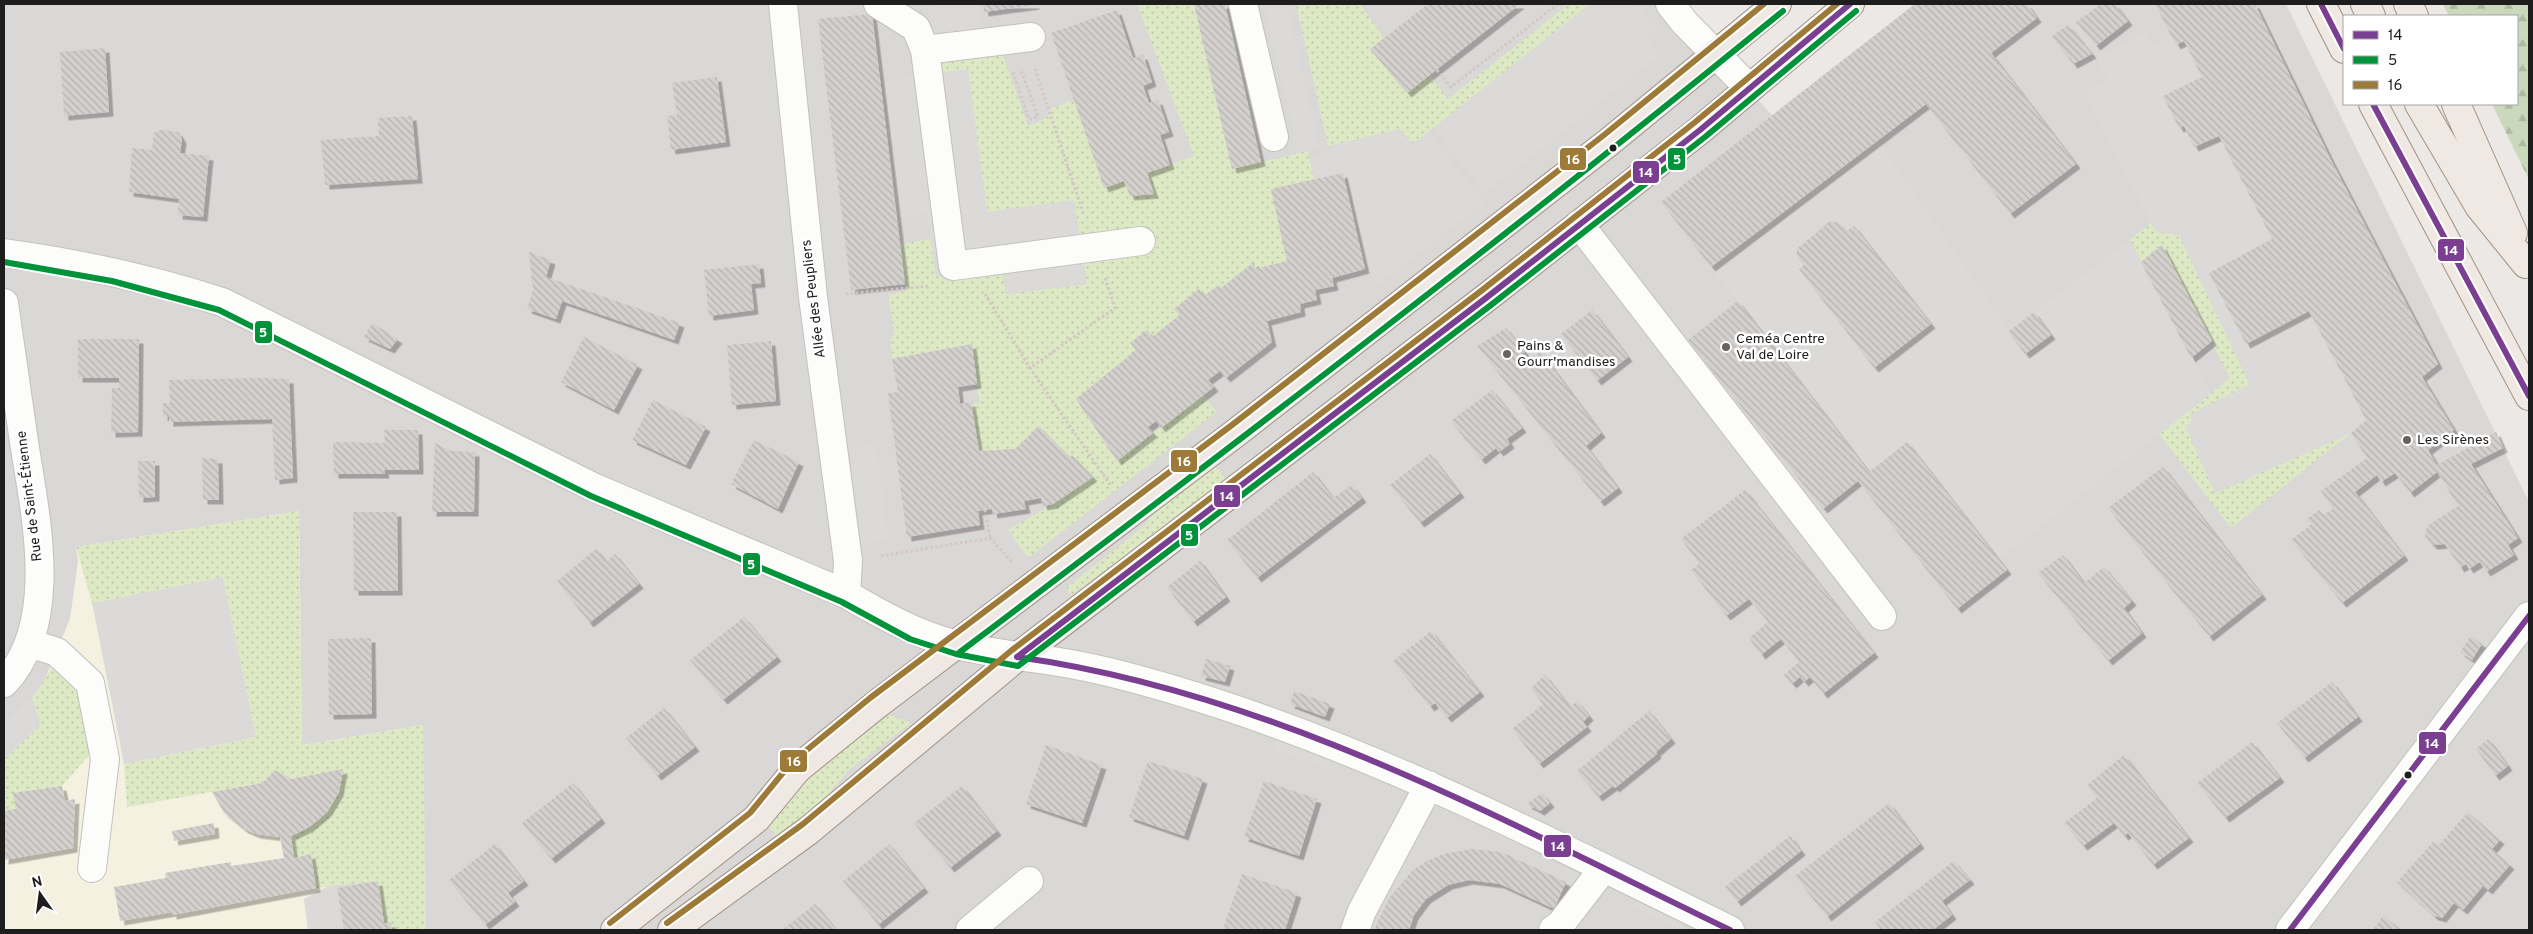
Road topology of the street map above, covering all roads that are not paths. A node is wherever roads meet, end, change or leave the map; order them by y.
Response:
1 (783, 4) edge
2 (878, 4) edge
3 (1243, 4) edge
4 (1670, 4) edge
5 (1777, 4) edge
6 (1850, 4) edge
7 (2322, 4) edge
8 (1031, 38) dead end
9 (2343, 47) edge
10 (925, 50) junction
11 (1717, 54) junction
12 (1749, 88) junction
13 (2374, 105) edge
14 (2420, 105) edge
15 (2456, 105) edge
16 (1274, 137) dead end
17 (1579, 224) junction
18 (1141, 241) dead end
19 (4, 253) edge
20 (2528, 267) edge
21 (4, 303) edge
22 (2529, 396) edge
23 (846, 594) junction
24 (1882, 616) dead end
25 (2529, 616) edge
26 (29, 643) junction
27 (955, 645) junction
28 (1017, 658) junction
29 (4, 683) edge
30 (1429, 785) junction
31 (92, 868) dead end
32 (1604, 868) junction
33 (1028, 881) dead end
34 (615, 930) edge
35 (672, 930) edge
36 (970, 930) edge
37 (1355, 930) edge
38 (1553, 930) edge
39 (1730, 930) edge
40 (2290, 930) edge

1 - 23 street, Allée des Peupliers
2 - 10 street
3 - 16 street
4 - 11 street
5 - 11 main road
6 - 12 main road
7 - 9 main road
8 - 10 street
10 - 18 street
11 - 12 street
11 - 27 main road
12 - 17 main road
13 - 22 main road
14 - 20 main road
15 - 20 main road
17 - 24 street
17 - 28 main road
19 - 23 street
21 - 26 street, Rue de Saint-Étienne
23 - 27 street
25 - 40 street
26 - 29 street, Rue de Saint-Étienne
26 - 31 street
27 - 28 street
27 - 34 main road
28 - 30 street
28 - 35 main road
30 - 32 street
30 - 37 street
32 - 38 street
32 - 39 street
33 - 36 street

